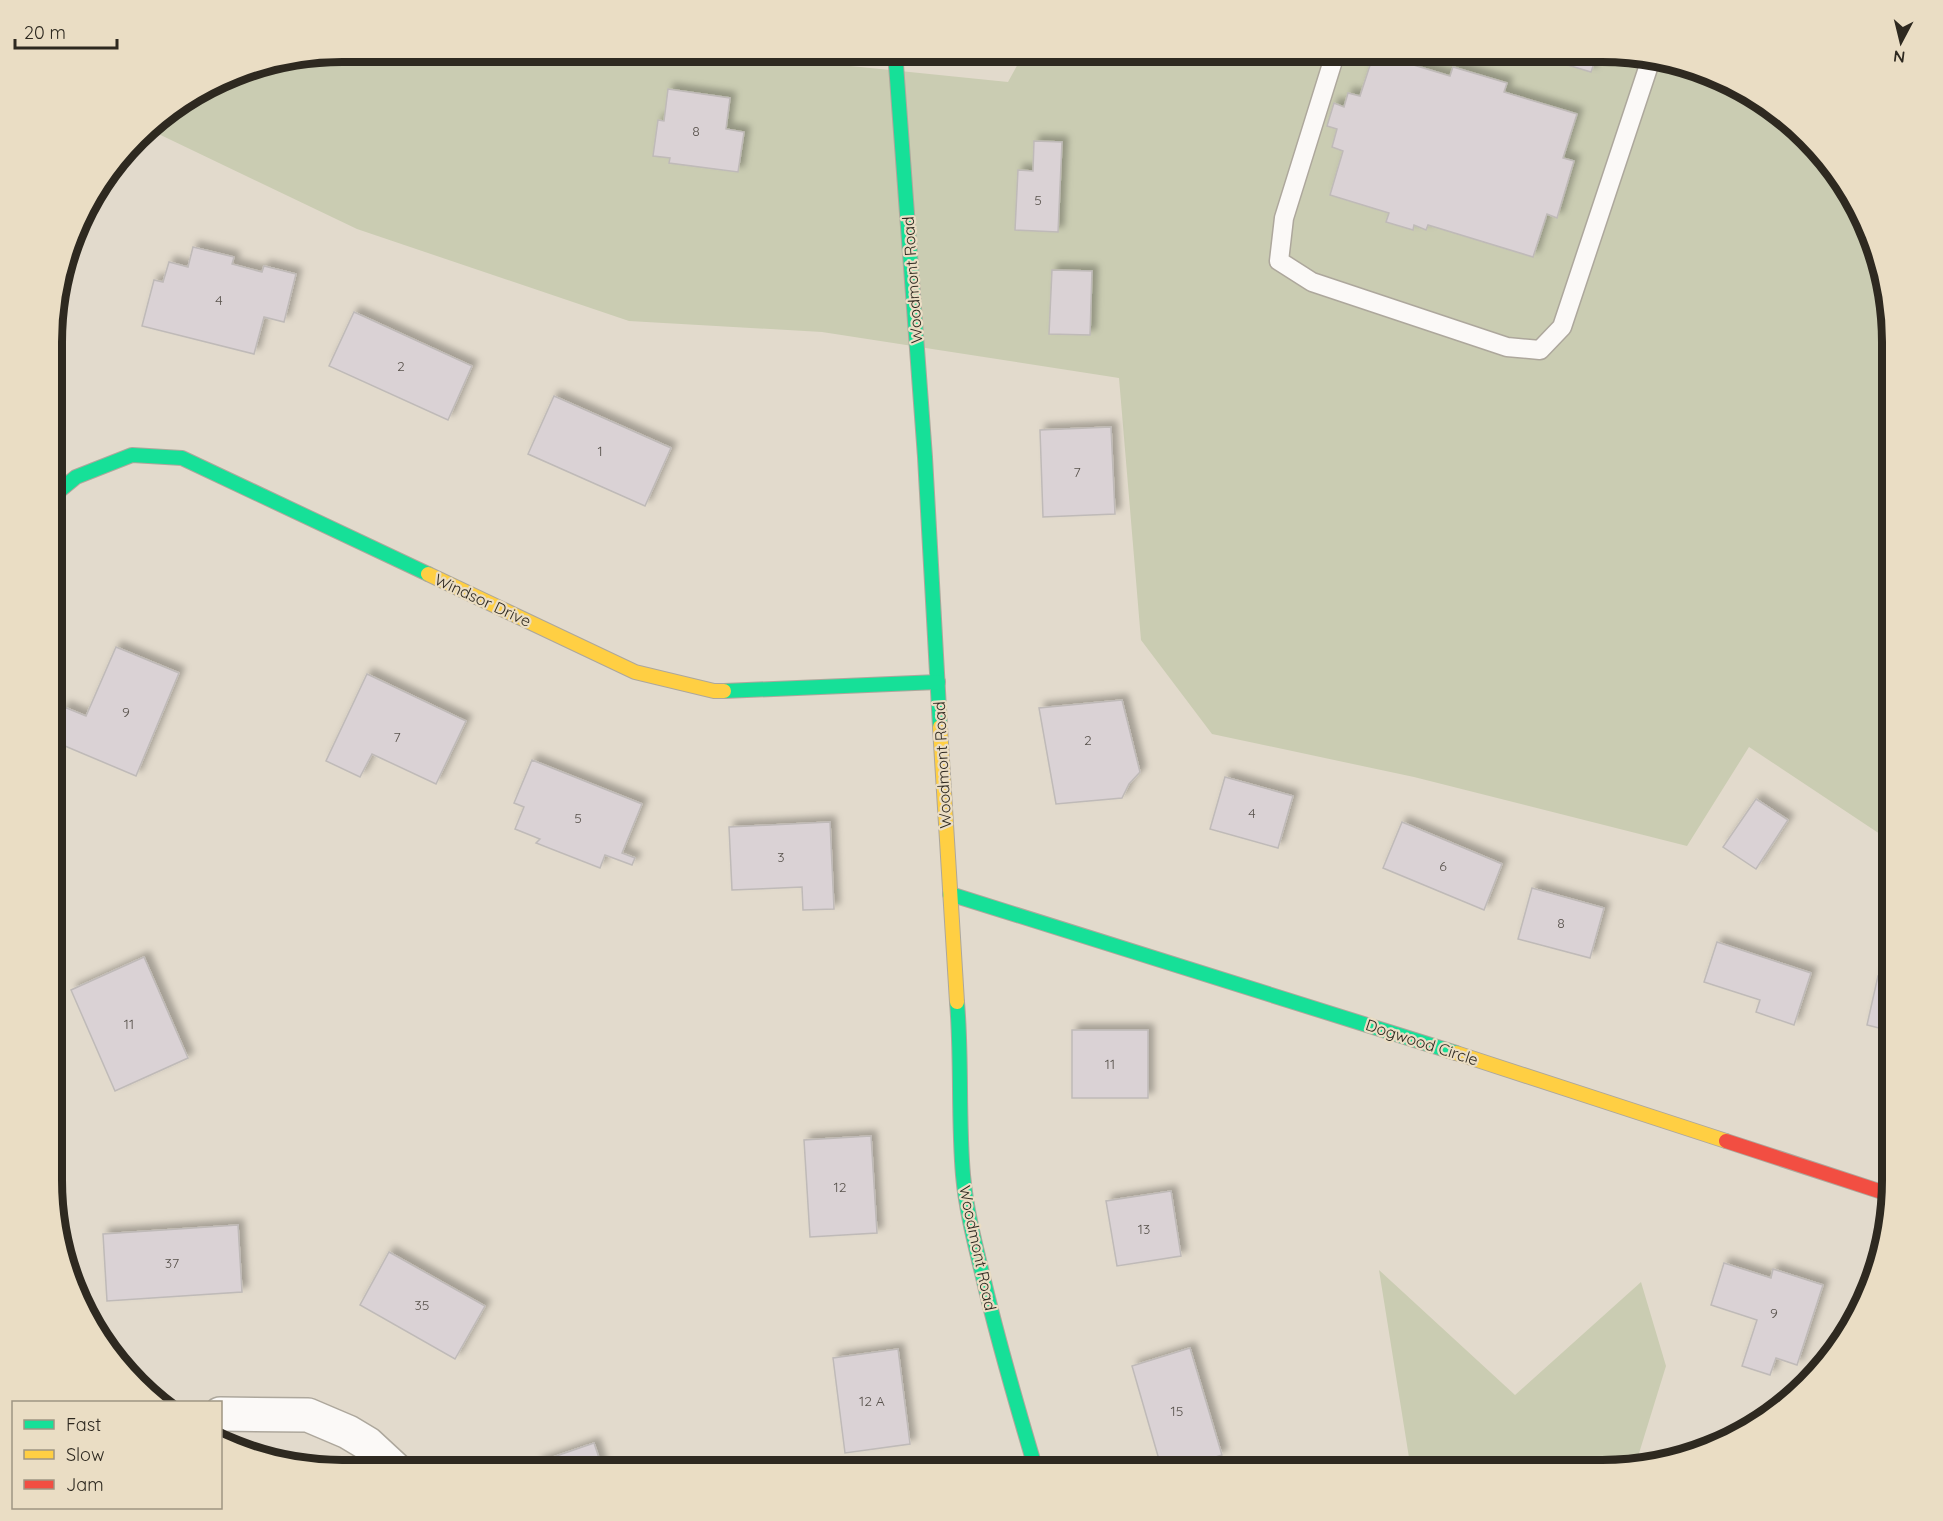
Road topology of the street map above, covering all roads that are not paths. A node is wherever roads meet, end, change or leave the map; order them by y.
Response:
1 (896, 62) edge
2 (1333, 62) edge
3 (1649, 66) edge
4 (62, 489) edge
5 (938, 682) junction
6 (950, 894) junction
7 (1881, 1192) edge
8 (222, 1414) edge
9 (385, 1460) edge
10 (1033, 1460) edge

1 - 5 street, Woodmont Road
2 - 3 lane
4 - 5 street, Windsor Drive
5 - 6 street, Woodmont Road
6 - 7 street, Dogwood Circle
6 - 10 street, Woodmont Road
8 - 9 street

